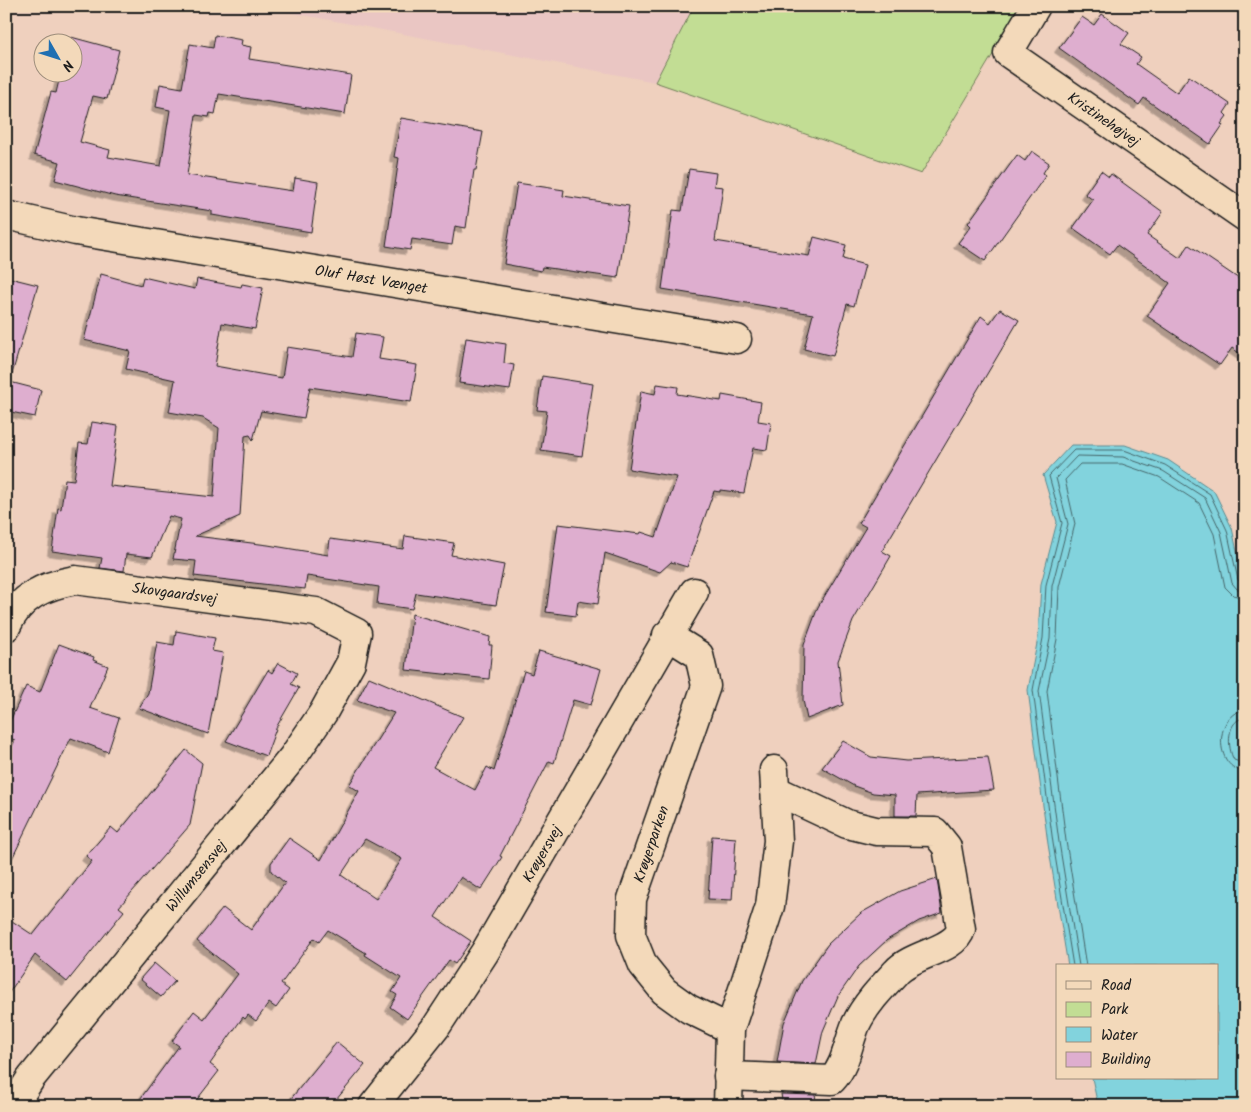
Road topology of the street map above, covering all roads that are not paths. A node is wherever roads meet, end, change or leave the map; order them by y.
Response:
1 (1036, 6) edge
2 (6, 216) edge
3 (1245, 217) edge
4 (736, 339) dead end
5 (694, 592) dead end
6 (6, 627) edge
7 (357, 634) joint
8 (668, 635) junction
9 (730, 1029) junction
10 (728, 1076) junction
11 (13, 1106) edge
12 (373, 1106) edge
13 (728, 1106) edge

1 - 3 street, Kristinehøjvej
2 - 4 street, Oluf Høst Vænget
5 - 8 street, Krøyersvej
6 - 7 street, Skovgaardsvej
7 - 11 street, Willumsensvej
8 - 9 street, Krøyerparken
8 - 12 street, Krøyersvej
9 - 10 street
9 - 10 street
10 - 13 street

